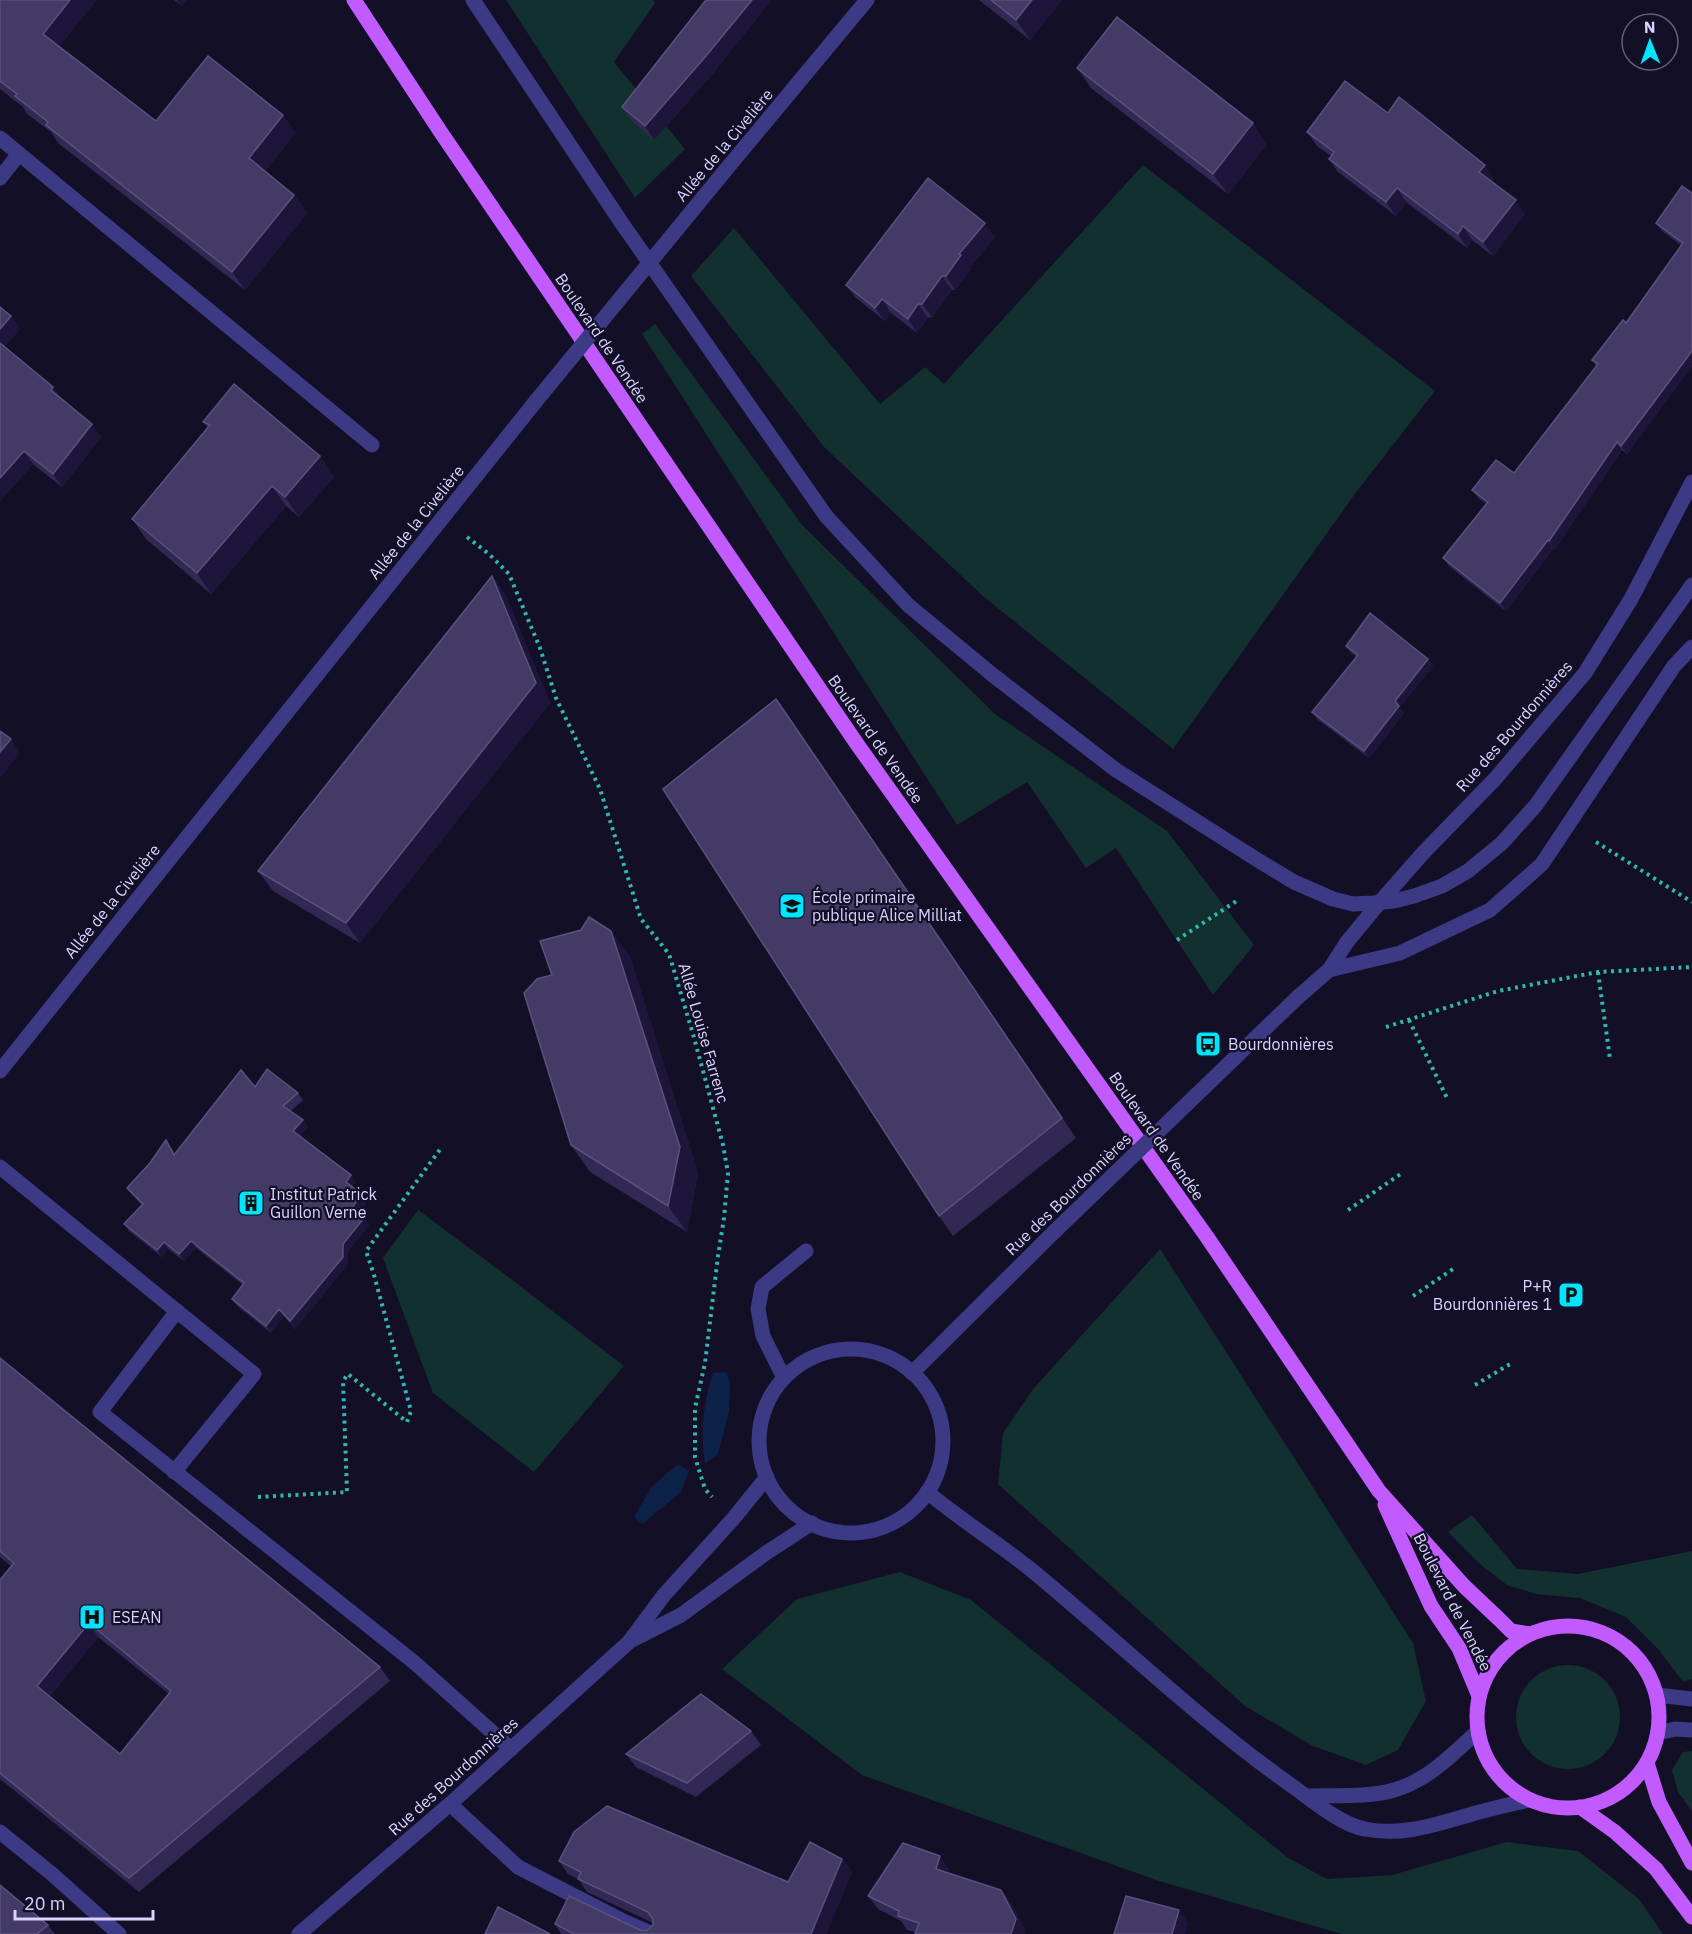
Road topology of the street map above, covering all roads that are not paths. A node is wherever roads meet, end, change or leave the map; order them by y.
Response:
1 (354, 0) edge
2 (473, 0) edge
3 (867, 0) edge
4 (0, 138) edge
5 (19, 154) junction
6 (0, 178) edge
7 (372, 445) dead end
8 (1692, 482) edge
9 (1692, 585) edge
10 (1692, 647) edge
11 (1380, 902) junction
12 (1329, 970) junction
13 (0, 1071) edge
14 (0, 1167) edge
15 (806, 1251) dead end
16 (177, 1311) junction
17 (912, 1373) junction
18 (784, 1378) junction
19 (174, 1472) junction
20 (767, 1477) junction
21 (1379, 1491) junction
22 (927, 1492) junction
23 (812, 1523) junction
24 (1530, 1634) junction
25 (629, 1642) junction
26 (1657, 1695) junction
27 (1479, 1696) junction
28 (1692, 1699) edge
29 (1692, 1730) edge
30 (1478, 1731) junction
31 (1658, 1733) junction
32 (511, 1749) junction
33 (1647, 1764) junction
34 (1305, 1796) junction
35 (1529, 1800) junction
36 (450, 1804) junction
37 (1580, 1807) junction
38 (0, 1832) edge
39 (1692, 1863) edge
40 (1692, 1917) edge
41 (118, 1934) edge
42 (299, 1934) edge
43 (653, 1934) edge

1 - 21 main road, Boulevard de Vendée
2 - 11 street
3 - 13 street, Allée de la Civelière, bridge
4 - 5 street
5 - 6 street
5 - 7 street
8 - 11 street, Rue des Bourdonnières
9 - 11 street
10 - 12 street, Rue des Bourdonnières
11 - 12 street, Rue des Bourdonnières
12 - 17 street, Rue des Bourdonnières, bridge
14 - 16 street
15 - 18 street
16 - 19 street
16 - 19 street
17 - 18 street
17 - 22 street
18 - 20 street
19 - 32 street
20 - 23 street
20 - 25 street, Rue des Bourdonnières
21 - 24 main road, Boulevard de Vendée
21 - 27 main road, Boulevard de Vendée
22 - 23 street
22 - 34 street
23 - 25 street, Rue des Bourdonnières
24 - 26 main road
24 - 27 main road
25 - 32 street, Rue des Bourdonnières
26 - 28 street
26 - 31 main road
27 - 30 main road
29 - 31 street
30 - 34 street
30 - 35 main road
31 - 33 main road
32 - 36 street, Rue des Bourdonnières
33 - 37 main road
33 - 39 main road
34 - 35 street
35 - 37 main road
36 - 42 street, Rue des Bourdonnières
36 - 43 street
37 - 40 main road
38 - 41 street

